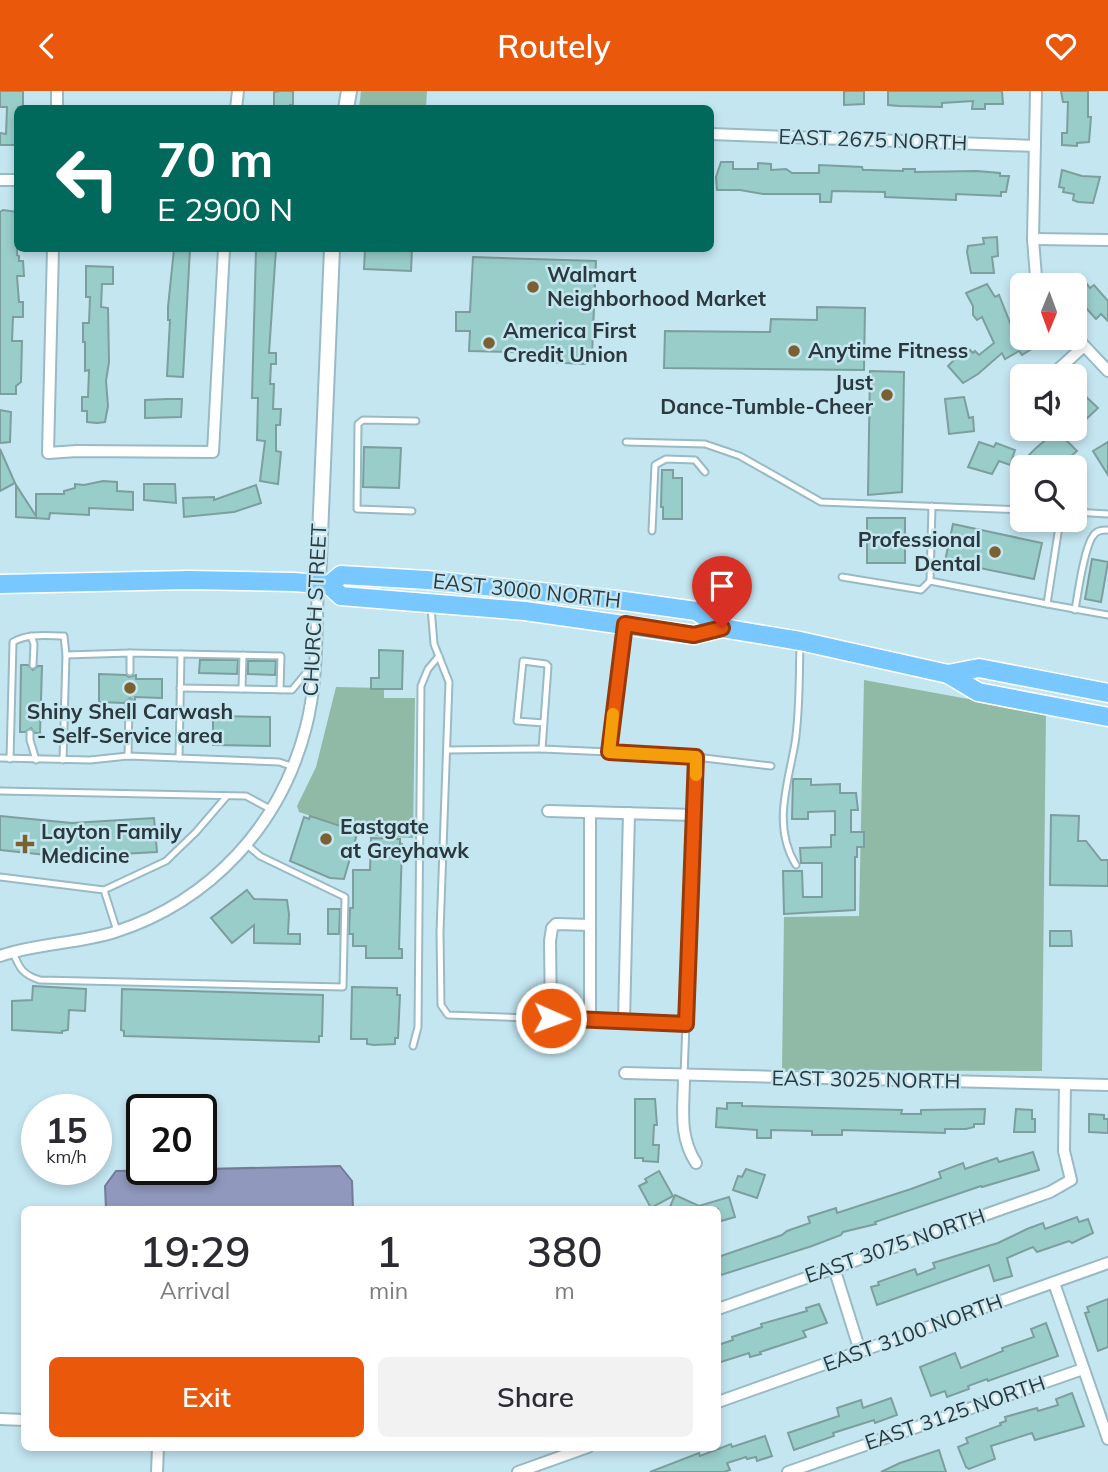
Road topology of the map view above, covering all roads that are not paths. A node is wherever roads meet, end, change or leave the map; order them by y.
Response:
1 (1036, 91) edge
2 (714, 134) edge
3 (1035, 146) junction
4 (1033, 239) junction
5 (1108, 240) edge
6 (53, 252) edge
7 (224, 252) edge
8 (332, 252) edge
9 (1036, 273) edge
10 (1087, 349) edge
11 (1080, 350) edge
12 (1064, 364) edge
13 (1108, 371) edge
14 (416, 421) dead end
15 (626, 442) dead end
16 (705, 472) dead end
17 (932, 506) junction
18 (1010, 509) edge
19 (412, 511) dead end
20 (1087, 513) edge
21 (1108, 514) edge
22 (1108, 530) edge
23 (652, 531) dead end
24 (1058, 532) edge
25 (842, 577) dead end
26 (930, 582) junction
27 (0, 584) edge
28 (324, 584) junction
29 (430, 604) junction
30 (1047, 604) junction
31 (1075, 610) junction
32 (1108, 615) edge
33 (625, 624) junction
34 (722, 628) junction
35 (31, 636) junction
36 (800, 641) junction
37 (131, 653) junction
38 (181, 654) junction
39 (66, 655) junction
40 (243, 655) junction
41 (439, 656) junction
42 (33, 665) dead end
43 (315, 666) junction
44 (130, 672) dead end
45 (956, 678) junction
46 (180, 688) junction
47 (242, 689) junction
48 (280, 690) junction
49 (1108, 693) edge
50 (129, 703) dead end
51 (1108, 704) edge
52 (1108, 717) edge
53 (544, 723) junction
54 (30, 733) dead end
55 (542, 749) junction
56 (447, 750) junction
57 (609, 752) junction
58 (128, 756) junction
59 (696, 757) junction
60 (0, 758) edge
61 (179, 758) junction
62 (10, 759) junction
63 (36, 760) junction
64 (63, 760) junction
65 (295, 767) junction
66 (771, 767) dead end
67 (0, 792) edge
68 (227, 796) junction
69 (272, 810) junction
70 (548, 811) dead end
71 (590, 812) junction
72 (629, 813) junction
73 (694, 815) junction
74 (246, 844) junction
75 (796, 865) dead end
76 (0, 877) edge
77 (104, 890) junction
78 (590, 925) junction
79 (117, 931) junction
80 (13, 952) junction
81 (0, 956) edge
82 (551, 1018) junction
83 (590, 1020) junction
84 (624, 1021) junction
85 (686, 1024) junction
86 (413, 1046) dead end
87 (625, 1073) dead end
88 (684, 1076) junction
89 (1065, 1084) junction
90 (1108, 1086) edge
91 (696, 1163) dead end
92 (1108, 1263) edge
93 (834, 1268) junction
94 (1054, 1283) junction
95 (721, 1308) edge
96 (860, 1351) junction
97 (1083, 1369) junction
98 (721, 1401) edge
99 (0, 1419) edge
100 (21, 1420) edge
101 (1107, 1433) edge
102 (158, 1451) edge
103 (577, 1451) edge
104 (157, 1472) edge
105 (518, 1472) edge
106 (788, 1472) edge

1 - 3 street
2 - 3 street, EAST 2675 NORTH
3 - 4 street
4 - 5 street
4 - 9 street
6 - 7 street
8 - 28 street, CHURCH STREET
10 - 13 street
11 - 12 street
14 - 19 lane
15 - 17 lane
16 - 23 lane
17 - 18 lane
17 - 26 lane
20 - 21 lane
22 - 31 lane
24 - 30 lane
25 - 26 lane
26 - 30 lane
27 - 28 main road, EAST 3000 NORTH
28 - 29 main road, EAST 3000 NORTH
28 - 34 main road, EAST 3000 NORTH
28 - 43 street, CHURCH STREET
29 - 33 main road, EAST 3000 NORTH
29 - 41 lane
30 - 31 lane
31 - 32 lane
33 - 34 main road, EAST 3000 NORTH
33 - 57 lane
34 - 36 main road, EAST 3000 NORTH
35 - 39 lane
35 - 42 lane
35 - 62 lane
36 - 45 main road, EAST 3000 NORTH
36 - 75 lane
37 - 38 lane
37 - 39 lane
37 - 44 lane
38 - 40 lane
38 - 46 lane
39 - 64 lane
40 - 47 lane
40 - 48 lane
41 - 56 lane
41 - 86 lane
43 - 48 lane
43 - 65 street, CHURCH STREET
45 - 49 main road, EAST 3000 NORTH
45 - 51 main road
45 - 52 main road, EAST 3000 NORTH
46 - 47 lane
46 - 61 lane
47 - 48 lane
50 - 58 lane
53 - 53 lane
53 - 55 lane
54 - 63 lane
55 - 56 lane
55 - 57 lane
56 - 82 lane
57 - 59 lane
58 - 61 lane
58 - 64 lane
59 - 66 lane
59 - 73 lane
60 - 62 lane
61 - 65 lane
62 - 63 lane
63 - 64 lane
65 - 69 street, CHURCH STREET
67 - 68 lane
68 - 69 lane
68 - 77 lane
69 - 74 street, CHURCH STREET
70 - 71 street
71 - 72 street
71 - 78 street
72 - 73 street
72 - 84 street
73 - 85 lane
74 - 79 street, CHURCH STREET
74 - 80 lane
76 - 77 lane
77 - 79 lane
78 - 82 street
78 - 83 street
79 - 80 street, CHURCH STREET
80 - 81 street, CHURCH STREET
82 - 83 lane
83 - 84 lane
84 - 85 lane
85 - 88 lane
87 - 88 street, EAST 3025 NORTH
88 - 89 street, EAST 3025 NORTH
88 - 91 street
89 - 90 street, EAST 3025 NORTH
89 - 93 street, EAST 3075 NORTH
92 - 94 street, EAST 3100 NORTH
93 - 95 street, EAST 3075 NORTH
93 - 96 street
94 - 96 street, EAST 3100 NORTH
94 - 97 street
96 - 98 street, EAST 3100 NORTH
97 - 101 street
97 - 106 street, EAST 3125 NORTH
99 - 100 street
102 - 104 street
103 - 105 street

